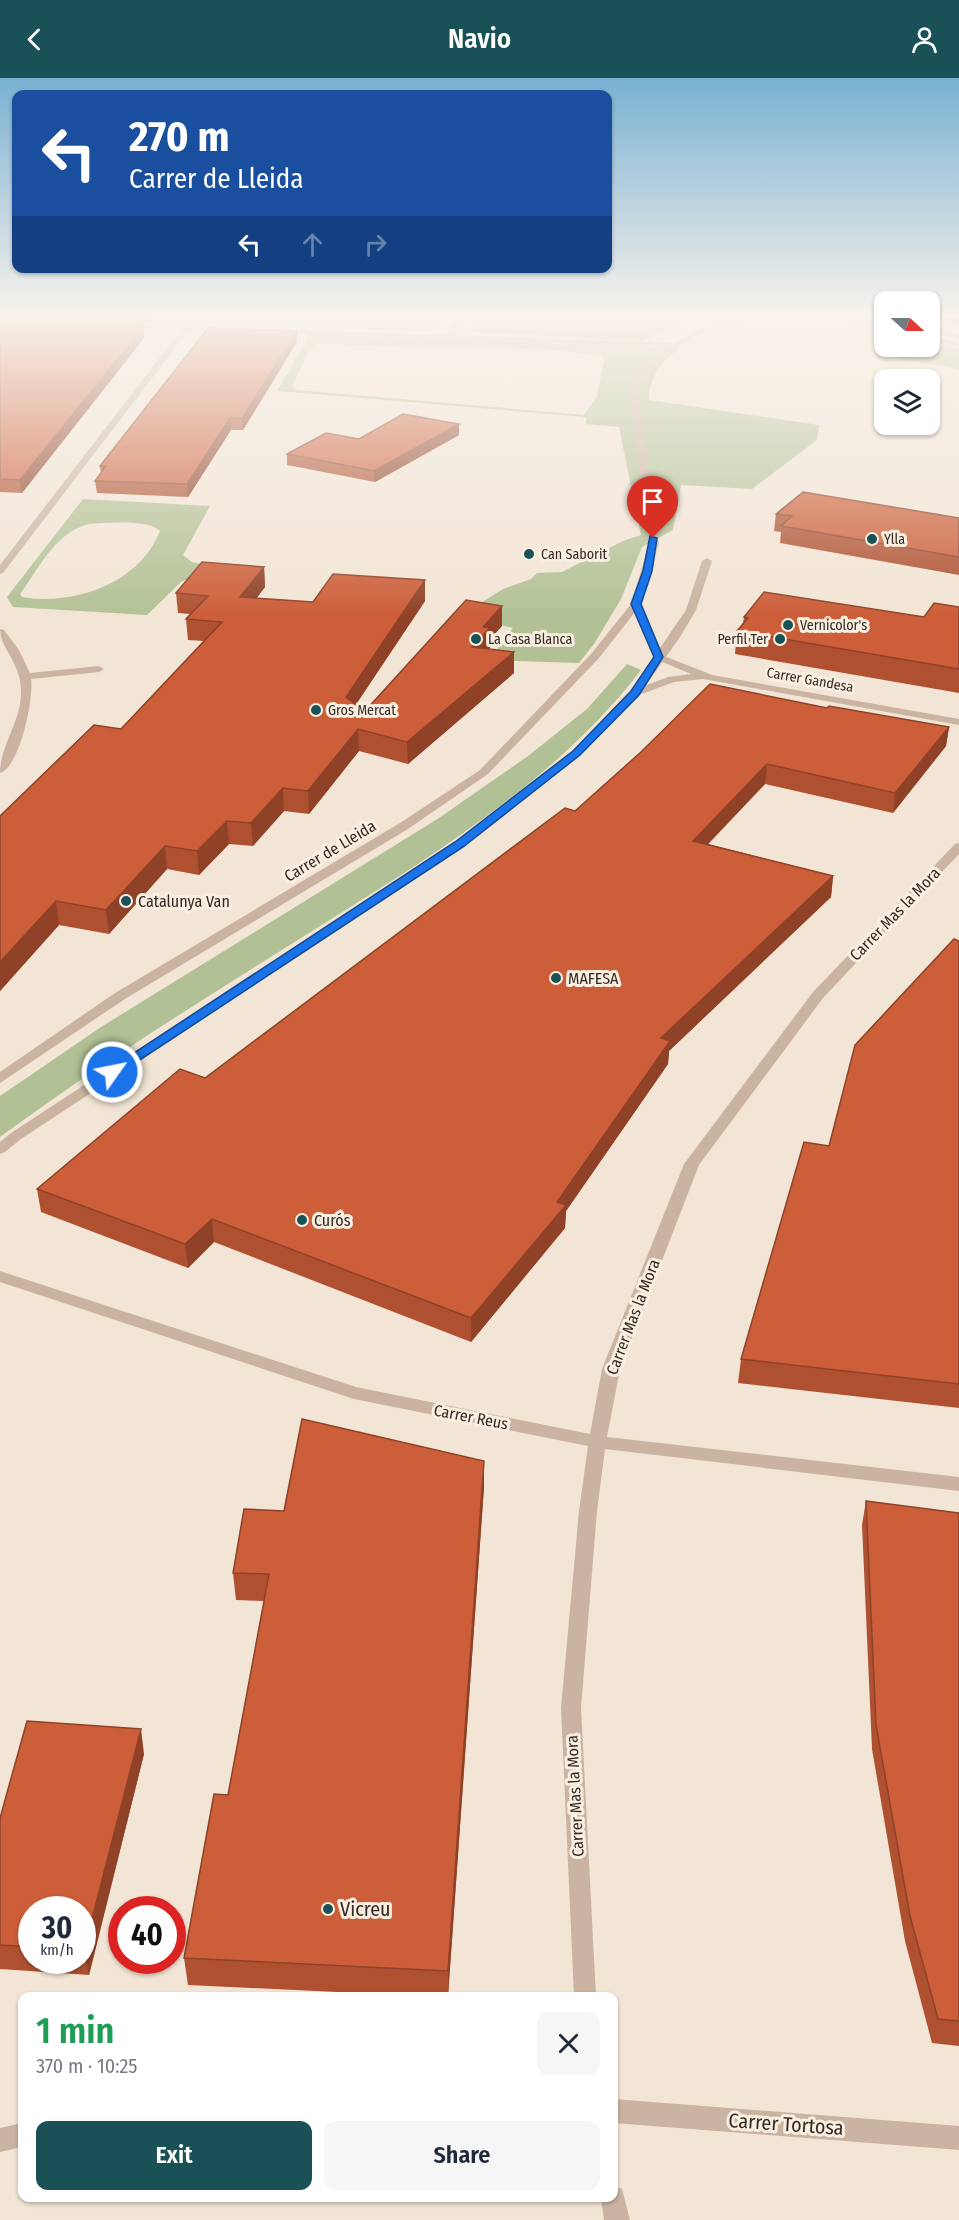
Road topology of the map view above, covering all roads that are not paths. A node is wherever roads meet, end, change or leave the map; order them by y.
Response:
1 (118, 418) edge
2 (637, 418) edge
3 (707, 561) dead end
4 (0, 571) edge
5 (636, 604) junction
6 (0, 632) edge
7 (658, 657) junction
8 (99, 669) dead end
9 (28, 676) junction
10 (709, 678) junction
11 (635, 693) junction
12 (959, 722) edge
13 (0, 770) edge
14 (959, 847) edge
15 (0, 1079) edge
16 (0, 1149) edge
17 (0, 1276) edge
18 (597, 1442) junction
19 (959, 1484) edge
20 (585, 1992) edge
21 (618, 2111) edge
22 (18, 2136) edge
23 (959, 2138) edge
24 (0, 2140) edge
25 (614, 2202) edge
26 (617, 2220) edge

1 - 4 street
2 - 5 street, Carrer de Lleida
3 - 7 street
5 - 7 street
5 - 15 street, Carrer de Lleida
6 - 9 street
7 - 10 street, Carrer Gandesa
7 - 11 street
8 - 9 street
9 - 13 street
10 - 11 street
10 - 12 street, Carrer Gandesa
11 - 16 street
14 - 18 street, Carrer Mas la Mora
17 - 18 street, Carrer Reus
18 - 19 street, Carrer Reus
18 - 20 street, Carrer Mas la Mora
21 - 23 street, Carrer Tortosa
22 - 24 street
25 - 26 street

